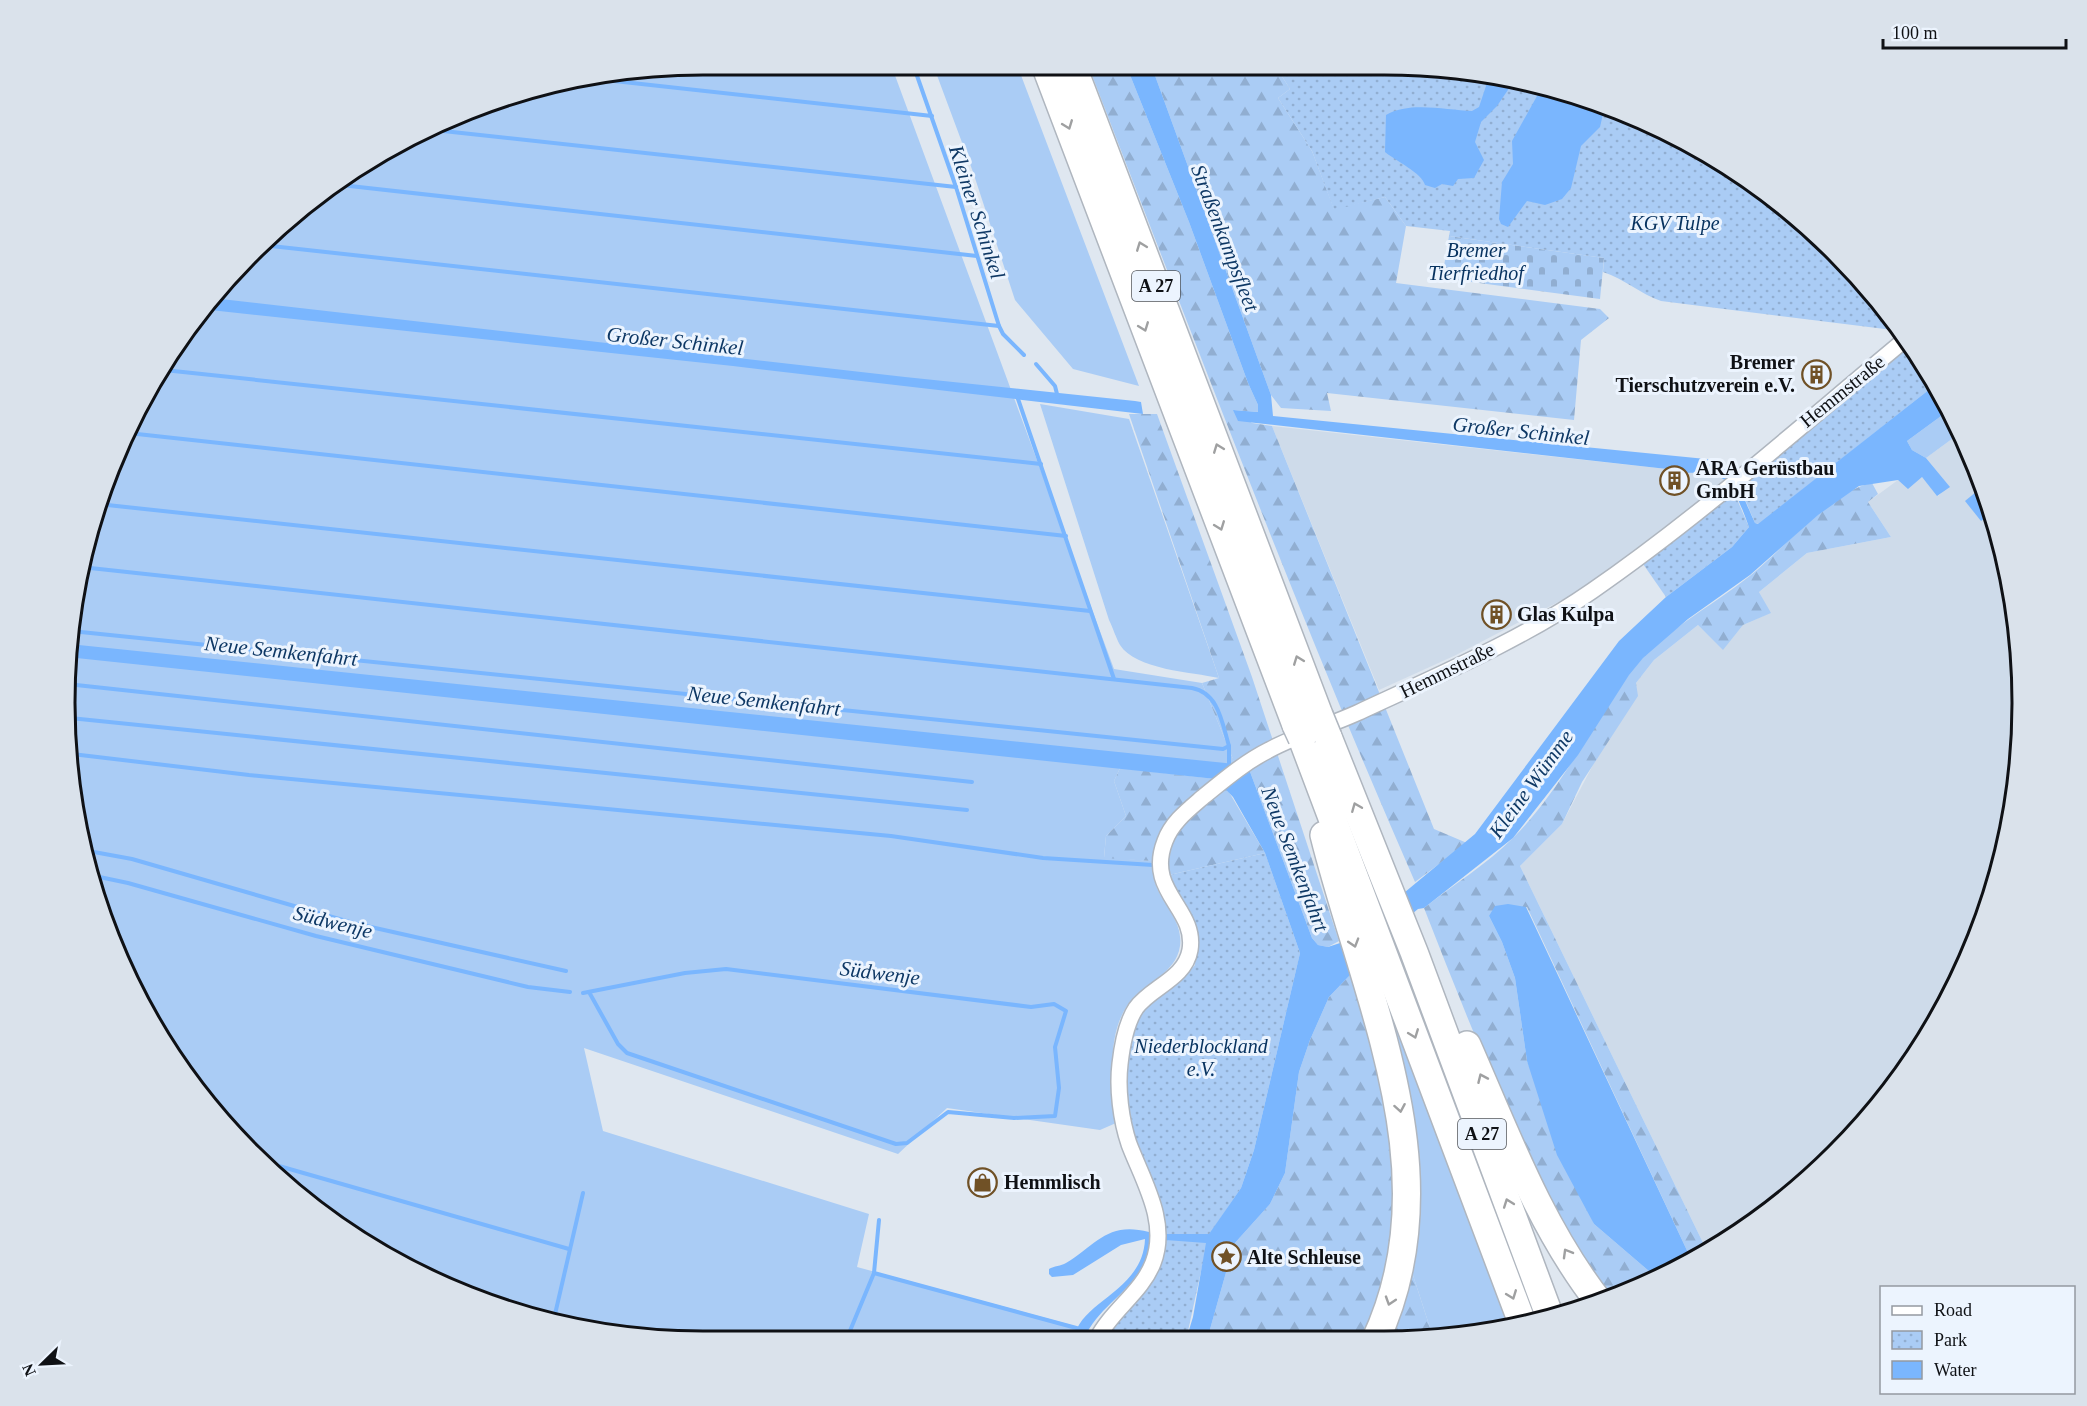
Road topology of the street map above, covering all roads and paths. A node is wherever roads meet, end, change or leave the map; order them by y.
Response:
1 (1049, 75) edge
2 (1076, 75) edge
3 (1900, 345) edge
4 (1309, 735) junction
5 (1349, 891) junction
6 (1419, 950) junction
7 (1593, 1295) edge
8 (1547, 1310) edge
9 (1520, 1316) edge
10 (1101, 1331) edge
11 (1379, 1331) edge

1 -> 4 highway, A 27
4 -> 2 highway, A 27
3 - 10 street, Hemmstraße
4 - 5 highway
6 -> 4 highway, A 27
5 -> 9 highway, A 27
5 -> 11 highway
7 -> 6 highway
8 -> 6 highway, A 27

